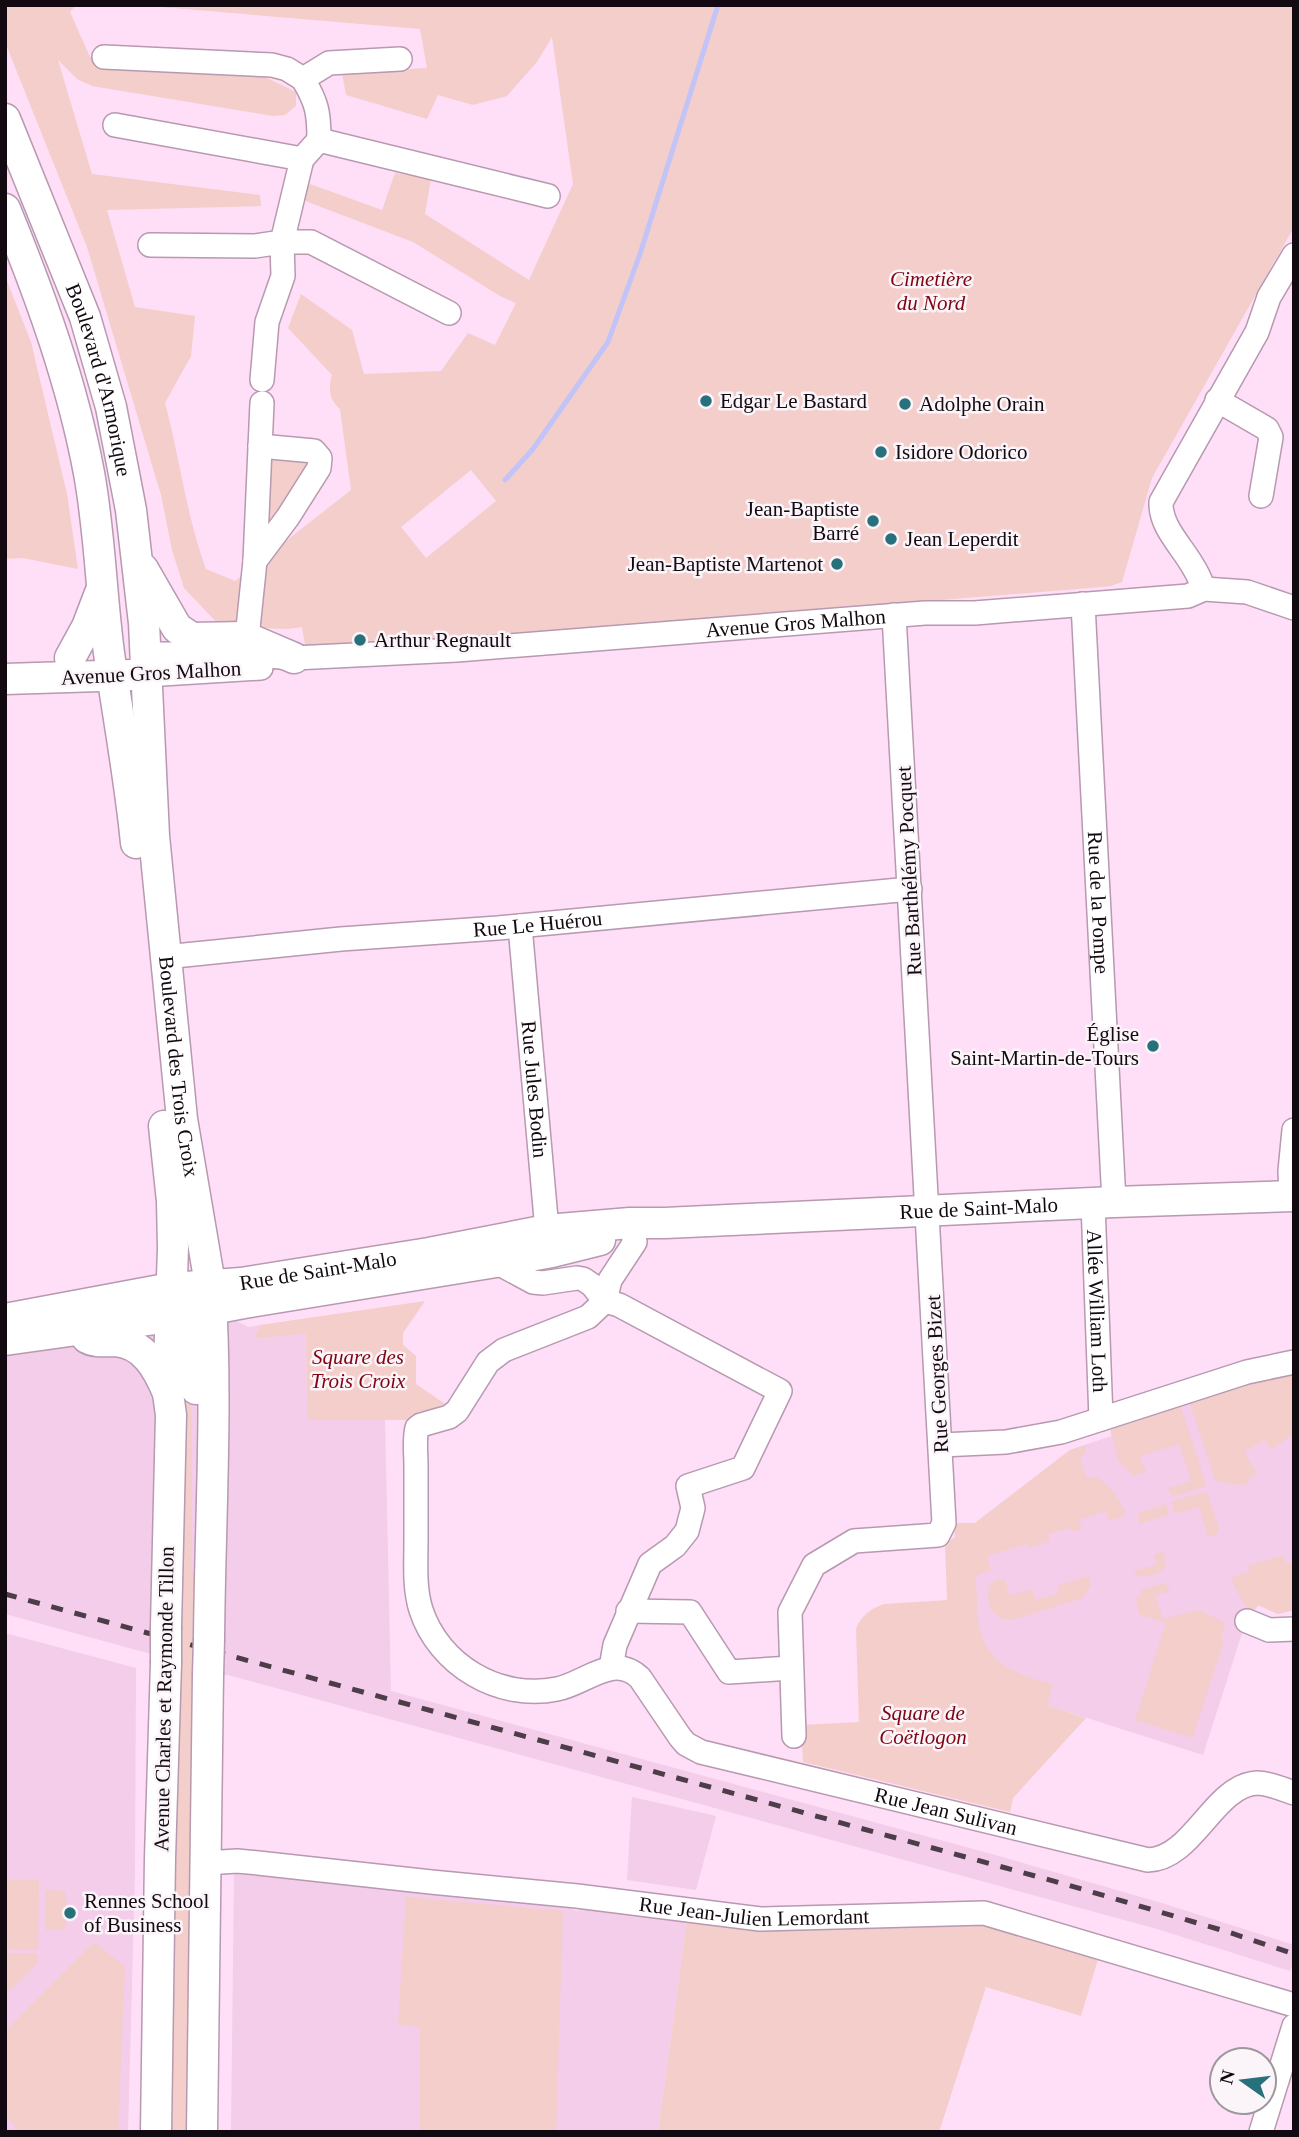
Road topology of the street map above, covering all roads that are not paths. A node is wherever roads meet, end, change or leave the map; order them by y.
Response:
1 (104, 57) dead end
2 (400, 59) dead end
3 (303, 79) junction
4 (5, 119) edge
5 (115, 125) dead end
6 (320, 140) junction
7 (302, 159) junction
8 (548, 196) dead end
9 (5, 209) edge
10 (282, 242) junction
11 (150, 245) dead end
12 (1292, 263) edge
13 (450, 313) dead end
14 (58, 352) junction
15 (1217, 400) junction
16 (260, 446) junction
17 (1261, 496) dead end
18 (138, 561) junction
19 (255, 561) junction
20 (102, 586) junction
21 (1204, 589) junction
22 (1083, 604) junction
23 (1294, 608) edge
24 (894, 615) junction
25 (245, 637) junction
26 (5, 658) edge
27 (70, 658) junction
28 (294, 658) junction
29 (128, 665) junction
30 (5, 679) edge
31 (910, 889) junction
32 (520, 926) junction
33 (165, 957) junction
34 (1294, 1130) edge
35 (1293, 1198) edge
36 (1104, 1202) junction
37 (928, 1211) junction
38 (632, 1227) junction
39 (549, 1241) junction
40 (496, 1262) junction
41 (190, 1300) junction
42 (605, 1301) junction
43 (5, 1319) edge
44 (74, 1331) junction
45 (5, 1340) edge
46 (140, 1351) joint
47 (1294, 1362) edge
48 (168, 1393) junction
49 (1101, 1419) junction
50 (941, 1445) junction
51 (628, 1611) junction
52 (1247, 1621) dead end
53 (1294, 1629) edge
54 (611, 1668) junction
55 (791, 1668) junction
56 (794, 1735) dead end
57 (1294, 1793) edge
58 (205, 1863) junction
59 (1294, 2006) edge
60 (1294, 2026) edge
61 (156, 2132) edge
62 (202, 2132) edge
63 (1261, 2132) edge

1 - 3 street
2 - 3 street
3 - 6 street
4 - 18 main road, Boulevard d'Armorique
5 - 7 street
6 - 7 street
6 - 8 street
7 - 10 street
9 - 14 main road, Boulevard d'Armorique
10 - 11 street
10 - 13 street
10 - 16 street
12 - 15 street
14 - 20 main road, Boulevard d'Armorique
14 - 29 main road
15 - 17 street
15 - 21 street
16 - 19 street
16 - 19 street
18 - 25 main road
18 - 29 main road, Boulevard d'Armorique
19 - 25 street
20 - 27 main road
20 - 29 main road, Boulevard d'Armorique
21 - 22 street, Avenue Gros Malhon
21 - 23 street, Avenue Gros Malhon
22 - 24 street, Avenue Gros Malhon
22 - 36 street, Rue de la Pompe
24 - 28 street, Avenue Gros Malhon
24 - 31 street, Rue Barthélémy Pocquet
25 - 28 main road
26 - 27 main road, Avenue Gros Malhon
27 - 29 main road, Avenue Gros Malhon
28 - 29 street, Avenue Gros Malhon
29 - 30 main road, Avenue Gros Malhon
29 - 33 main road, Boulevard des Trois Croix
29 - 41 main road, Boulevard des Trois Croix
31 - 32 street, Rue Le Huérou
31 - 37 street, Rue Barthélémy Pocquet
32 - 33 street, Rue Le Huérou
32 - 39 street, Rue Jules Bodin
33 - 41 main road, Boulevard des Trois Croix
34 - 35 street
35 - 36 main road, Rue de Saint-Malo
36 - 37 main road, Rue de Saint-Malo
36 - 49 street, Allée William Loth
37 - 38 main road, Rue de Saint-Malo
37 - 50 street, Rue Georges Bizet
38 - 39 main road, Rue de Saint-Malo
38 - 42 street
39 - 40 main road, Rue de Saint-Malo
39 - 41 main road, Rue de Saint-Malo
40 - 41 main road, Rue de Saint-Malo
40 - 42 street
41 - 43 main road, Rue de Saint-Malo
41 - 44 main road, Rue de Saint-Malo
41 - 48 main road, Avenue Charles et Raymonde Tillon
41 - 58 main road, Avenue Charles et Raymonde Tillon, bridge
42 - 51 street
42 - 54 street
44 - 45 main road, Rue de Saint-Malo
44 - 46 main road, Rue de Saint-Malo
46 - 48 main road, Avenue Charles et Raymonde Tillon
47 - 49 street
48 - 61 main road, Avenue Charles et Raymonde Tillon, bridge
49 - 50 street
50 - 55 street, Rue Georges Bizet
51 - 54 street
51 - 55 street
52 - 53 street
54 - 57 street, Rue Jean Sulivan
55 - 56 street
58 - 59 street, Rue Jean-Julien Lemordant
58 - 62 main road, Avenue Charles et Raymonde Tillon
60 - 63 street

